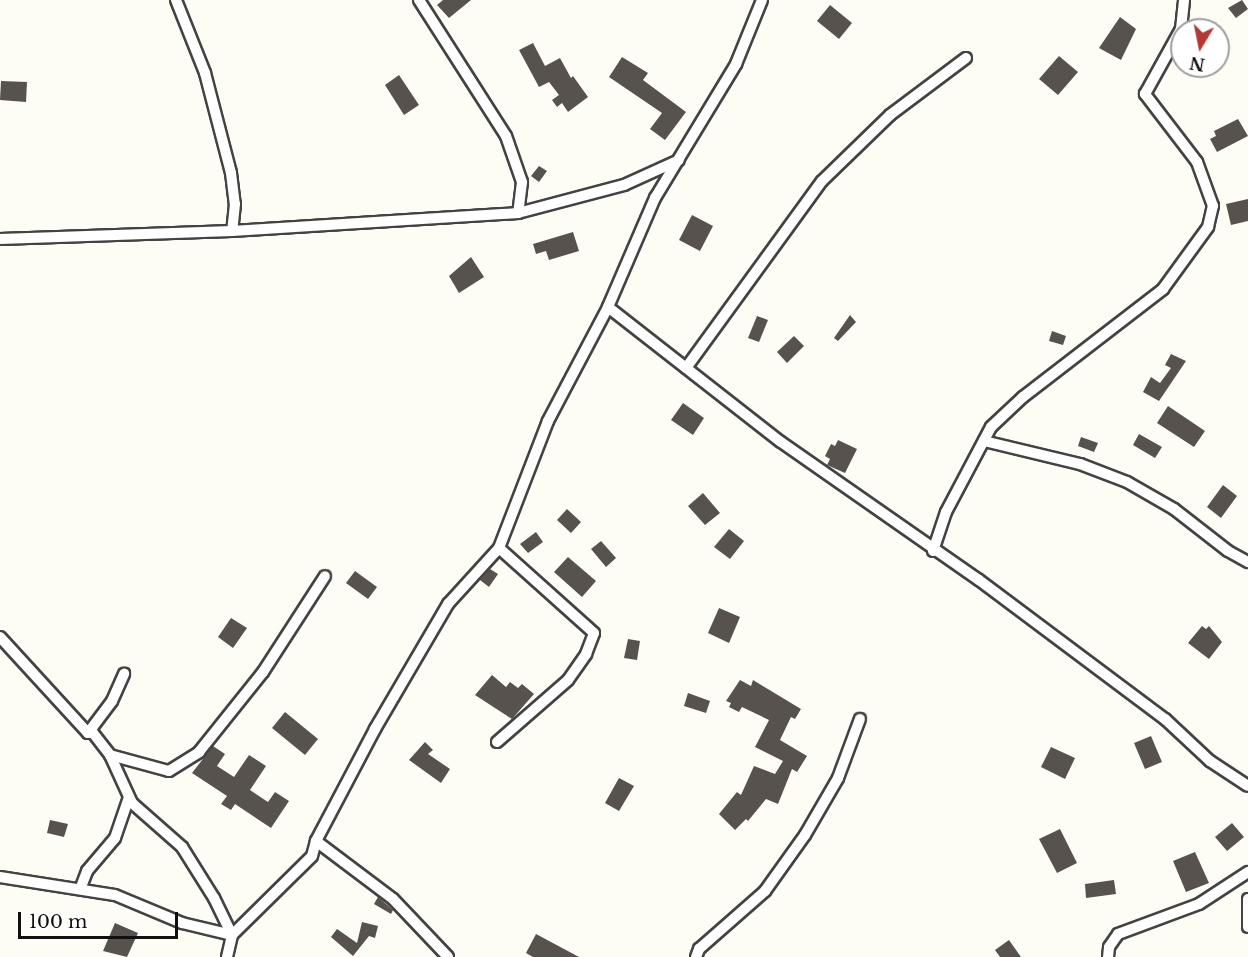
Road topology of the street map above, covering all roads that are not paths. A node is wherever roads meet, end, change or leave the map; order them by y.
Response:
1 (176, 0) edge
2 (418, 0) edge
3 (762, 0) edge
4 (1184, 0) edge
5 (966, 58) dead end
6 (679, 159) junction
7 (518, 213) junction
8 (232, 231) junction
9 (0, 239) edge
10 (608, 307) junction
11 (686, 368) junction
12 (984, 441) junction
13 (499, 548) junction
14 (933, 551) junction
15 (1248, 561) edge
16 (325, 576) dead end
17 (0, 637) edge
18 (124, 674) dead end
19 (860, 719) dead end
20 (88, 734) junction
21 (497, 742) dead end
22 (110, 755) junction
23 (1248, 786) edge
24 (129, 797) junction
25 (316, 841) junction
26 (1248, 872) edge
27 (0, 877) edge
28 (81, 887) junction
29 (1248, 899) edge
30 (1248, 927) edge
31 (232, 935) junction
32 (227, 957) edge
33 (448, 957) edge
34 (696, 957) edge
35 (1108, 957) edge

1 - 8 street
2 - 7 street
3 - 6 street
4 - 12 street
5 - 11 street
6 - 7 street
6 - 10 street
7 - 8 street
8 - 9 street
10 - 11 street
10 - 13 street
11 - 14 street
12 - 14 street
12 - 15 street
13 - 21 street
13 - 25 street
14 - 23 street
16 - 22 street
17 - 20 street
18 - 20 street
19 - 34 street
20 - 22 street
22 - 24 street
24 - 28 street
24 - 31 street
25 - 31 street
25 - 33 street
26 - 35 street
27 - 28 street
28 - 31 street
29 - 30 street
31 - 32 street

